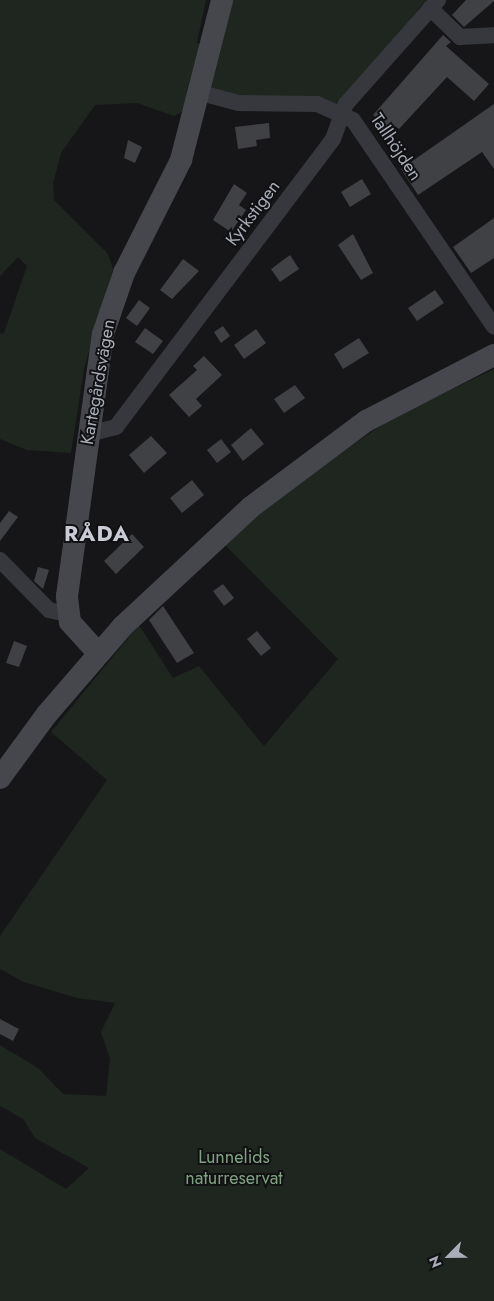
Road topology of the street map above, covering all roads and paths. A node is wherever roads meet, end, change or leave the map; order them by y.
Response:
1 (222, 0) edge
2 (434, 4) edge
3 (494, 35) edge
4 (201, 93) junction
5 (342, 112) junction
6 (494, 327) edge
7 (494, 356) edge
8 (88, 434) junction
9 (0, 560) edge
10 (66, 614) junction
11 (98, 653) junction
12 (0, 778) edge

1 - 4 street, Kartegårdsvägen
2 - 3 street
2 - 5 street, Kyrkstigen
4 - 5 street, Tallhöjden
4 - 8 street, Kartegårdsvägen
5 - 6 street, Tallhöjden
5 - 8 street, Kyrkstigen
7 - 11 street
8 - 10 street, Kartegårdsvägen
9 - 10 street
10 - 11 street
11 - 12 street

